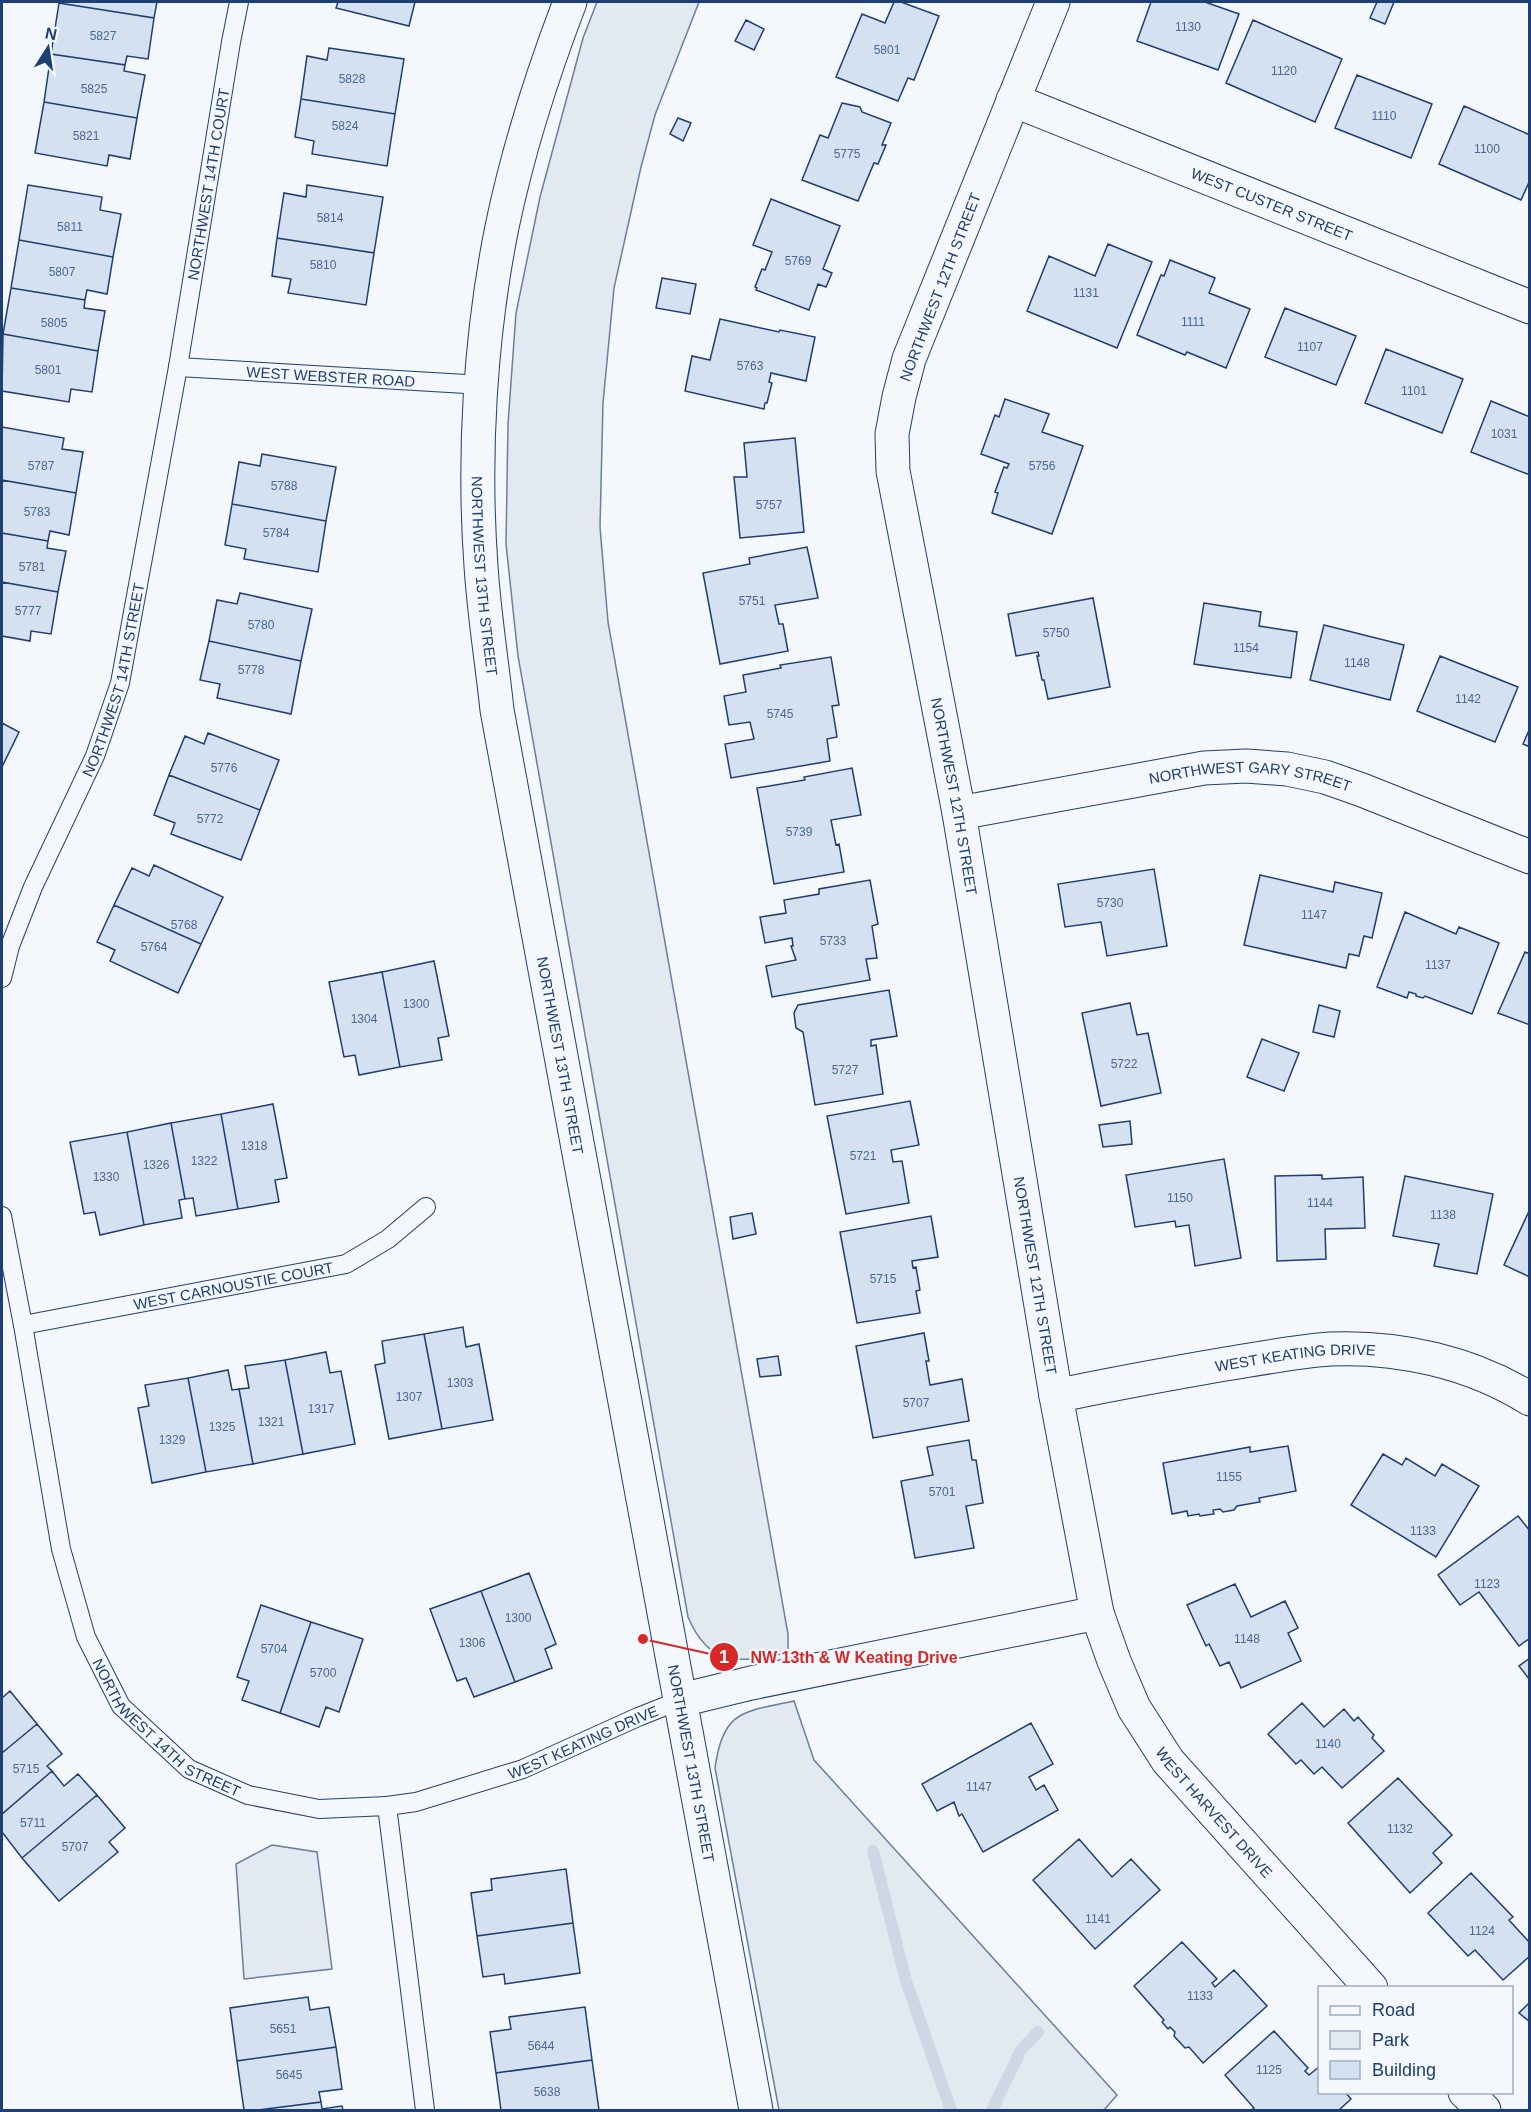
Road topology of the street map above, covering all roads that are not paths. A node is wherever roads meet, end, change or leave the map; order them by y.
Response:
1 (239, 2) edge
2 (570, 2) edge
3 (1053, 2) edge
4 (1013, 100) junction
5 (1530, 307) edge
6 (178, 367) junction
7 (483, 386) junction
8 (958, 813) junction
9 (1530, 857) edge
10 (2, 978) edge
11 (426, 1207) dead end
12 (2, 1216) edge
13 (23, 1325) junction
14 (1056, 1396) junction
15 (1530, 1399) edge
16 (1097, 1613) junction
17 (681, 1701) junction
18 (387, 1806) junction
19 (1369, 1986) edge
20 (425, 2110) edge
21 (756, 2110) edge

1 - 6 lane, NORTHWEST 14TH COURT
2 - 7 street, NORTHWEST 13TH STREET
3 - 4 street, NORTHWEST 12TH STREET
4 - 5 street, WEST CUSTER STREET
4 - 8 street, NORTHWEST 12TH STREET
6 - 7 lane, WEST WEBSTER ROAD
6 - 10 lane, NORTHWEST 14TH STREET
7 - 17 street, NORTHWEST 13TH STREET
8 - 9 street, NORTHWEST GARY STREET
8 - 14 street, NORTHWEST 12TH STREET
11 - 13 lane, WEST CARNOUSTIE COURT
12 - 13 lane, NORTHWEST 14TH STREET
13 - 18 lane, NORTHWEST 14TH STREET
14 - 15 street, WEST KEATING DRIVE
14 - 16 street, NORTHWEST 12TH STREET
16 - 17 street, WEST KEATING DRIVE
16 - 19 street, WEST HARVEST DRIVE
17 - 18 lane, WEST KEATING DRIVE
17 - 21 street, NORTHWEST 13TH STREET
18 - 20 lane

